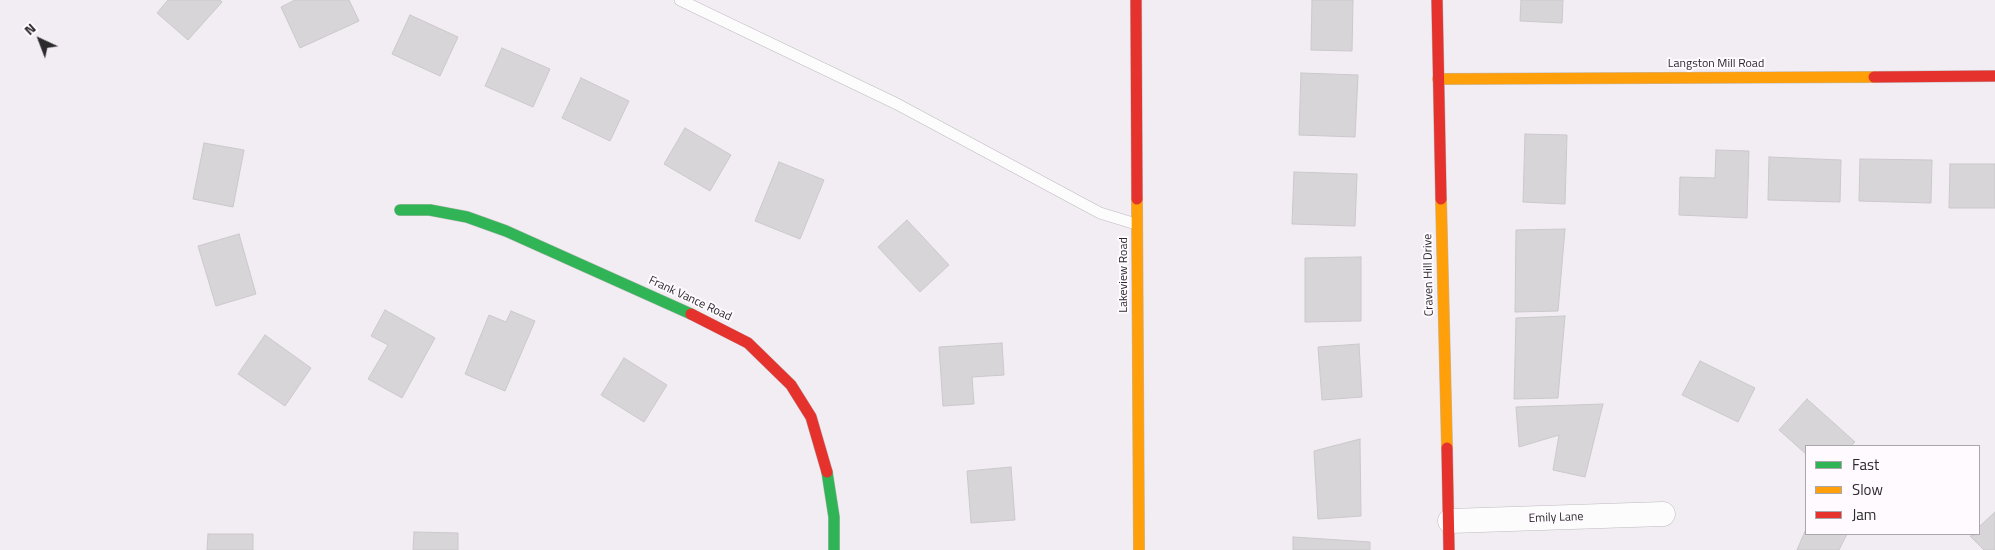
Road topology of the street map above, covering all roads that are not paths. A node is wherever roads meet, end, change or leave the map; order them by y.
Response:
1 (680, 0) edge
2 (1136, 0) edge
3 (1437, 0) edge
4 (1995, 76) edge
5 (1438, 78) junction
6 (400, 210) dead end
7 (1138, 225) junction
8 (1663, 514) dead end
9 (1450, 521) junction
10 (834, 550) edge
11 (1139, 550) edge
12 (1449, 550) edge

1 - 7 lane
2 - 7 street, Lakeview Road
3 - 5 street, Craven Hill Drive
4 - 5 street, Langston Mill Road
5 - 9 street, Craven Hill Drive
6 - 10 street, Frank Vance Road
7 - 11 street, Lakeview Road
8 - 9 street, Emily Lane
9 - 12 street, Craven Hill Drive

